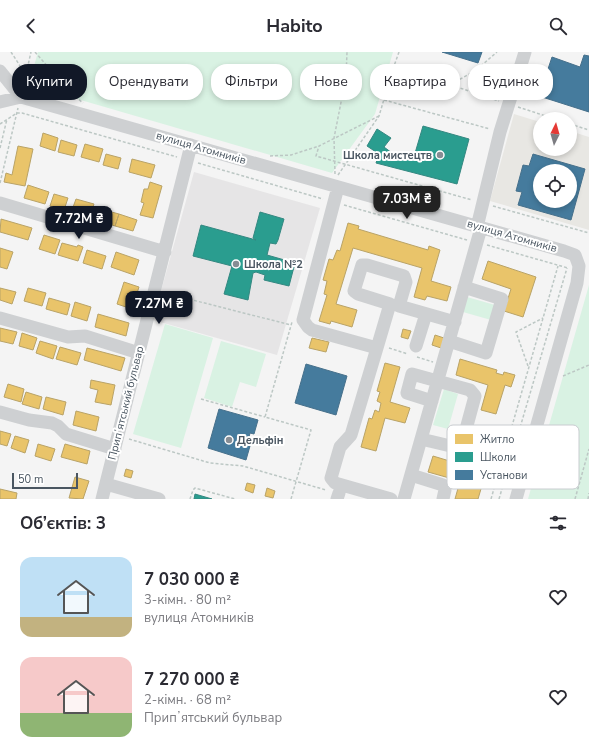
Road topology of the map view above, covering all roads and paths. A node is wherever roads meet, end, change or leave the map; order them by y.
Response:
1 (11, 52) edge
2 (31, 52) edge
3 (35, 52) edge
4 (347, 52) edge
5 (398, 52) edge
6 (497, 52) edge
7 (525, 52) edge
8 (19, 64) edge
9 (28, 64) edge
10 (395, 64) edge
11 (0, 71) edge
12 (460, 80) edge
13 (12, 82) edge
14 (460, 88) edge
15 (12, 96) edge
16 (50, 100) edge
17 (384, 100) joint
18 (0, 102) edge
19 (84, 104) dead end
20 (508, 104) junction
21 (533, 112) edge
22 (17, 113) junction
23 (379, 116) junction
24 (7, 119) junction
25 (0, 124) edge
26 (577, 126) edge
27 (589, 130) edge
28 (500, 132) junction
29 (334, 138) junction
30 (191, 145) junction
31 (319, 146) junction
32 (0, 148) edge
33 (187, 160) junction
34 (335, 161) junction
35 (257, 164) junction
36 (346, 164) junction
37 (0, 183) edge
38 (338, 187) junction
39 (0, 203) edge
40 (482, 203) junction
41 (479, 227) junction
42 (589, 233) edge
43 (477, 242) junction
44 (165, 252) junction
45 (558, 266) junction
46 (573, 269) junction
47 (464, 287) junction
48 (156, 290) junction
49 (426, 314) junction
50 (0, 318) edge
51 (293, 318) dead end
52 (543, 318) junction
53 (454, 322) junction
54 (291, 325) junction
55 (449, 341) junction
56 (416, 346) dead end
57 (377, 348) junction
58 (139, 352) junction
59 (589, 365) edge
60 (529, 367) junction
61 (563, 376) dead end
62 (438, 381) junction
63 (201, 399) dead end
64 (432, 401) junction
65 (0, 412) edge
66 (265, 417) junction
67 (467, 425) edge
68 (513, 425) edge
69 (523, 425) edge
70 (537, 425) edge
71 (118, 436) junction
72 (421, 439) junction
73 (447, 445) edge
74 (115, 449) junction
75 (589, 449) edge
76 (411, 475) junction
77 (296, 481) junction
78 (106, 484) junction
79 (579, 485) edge
80 (495, 489) edge
81 (502, 489) edge
82 (519, 489) edge
83 (578, 489) edge
84 (589, 494) edge
85 (102, 499) edge
86 (159, 499) edge
87 (190, 499) edge
88 (236, 499) edge
89 (291, 499) edge
90 (391, 499) edge
91 (404, 499) edge
92 (443, 499) edge
93 (492, 499) edge
94 (499, 499) edge
95 (516, 499) edge
96 (575, 499) edge
97 (588, 499) edge

1 - 8 path
2 - 9 path
3 - 19 path
4 - 29 path
5 - 10 path
6 - 12 path
7 - 20 street
11 - 13 street
14 - 20 path
15 - 18 street, вулиця Атомників
16 - 30 street, вулиця Атомників
17 - 23 path
17 - 28 path
20 - 21 path
20 - 28 street
22 - 24 path
22 - 33 path
22 - 37 path
23 - 29 path
23 - 36 path
24 - 25 path
24 - 32 path
26 - 27 path
28 - 40 street
29 - 31 path
29 - 34 path
30 - 33 street, Припʼятський бульвар
30 - 35 street, вулиця Атомників
31 - 34 path
31 - 35 path
33 - 44 street, Припʼятський бульвар
34 - 36 path
34 - 36 path
35 - 38 street, вулиця Атомників
36 - 40 path
38 - 41 street, вулиця Атомників
38 - 57 street
39 - 44 street
40 - 41 street
40 - 42 path
41 - 43 street
41 - 46 street, вулиця Атомників
43 - 45 path
43 - 47 street
44 - 48 street, Припʼятський бульвар
45 - 46 path
45 - 52 path
46 - 69 path
46 - 70 street
47 - 53 street
47 - 55 street
48 - 54 path
48 - 58 street, Припʼятський бульвар
49 - 53 street
49 - 56 street
49 - 57 street
50 - 58 street
51 - 54 path
52 - 60 path
52 - 60 path
53 - 55 street
54 - 66 path
55 - 62 street
57 - 90 street
58 - 71 street, Припʼятський бульвар
59 - 61 path
60 - 68 path
62 - 64 street
62 - 64 street
62 - 67 street
63 - 66 path
64 - 72 street
65 - 74 street
66 - 77 path
71 - 74 street, Припʼятський бульвар
71 - 77 path
72 - 73 street
72 - 76 street
74 - 78 street, Припʼятський бульвар
75 - 79 path
76 - 91 street
76 - 92 street
77 - 89 path
78 - 85 street, Припʼятський бульвар
78 - 86 street
80 - 93 path
81 - 94 path
82 - 95 street
83 - 96 path
84 - 97 path
87 - 88 path

